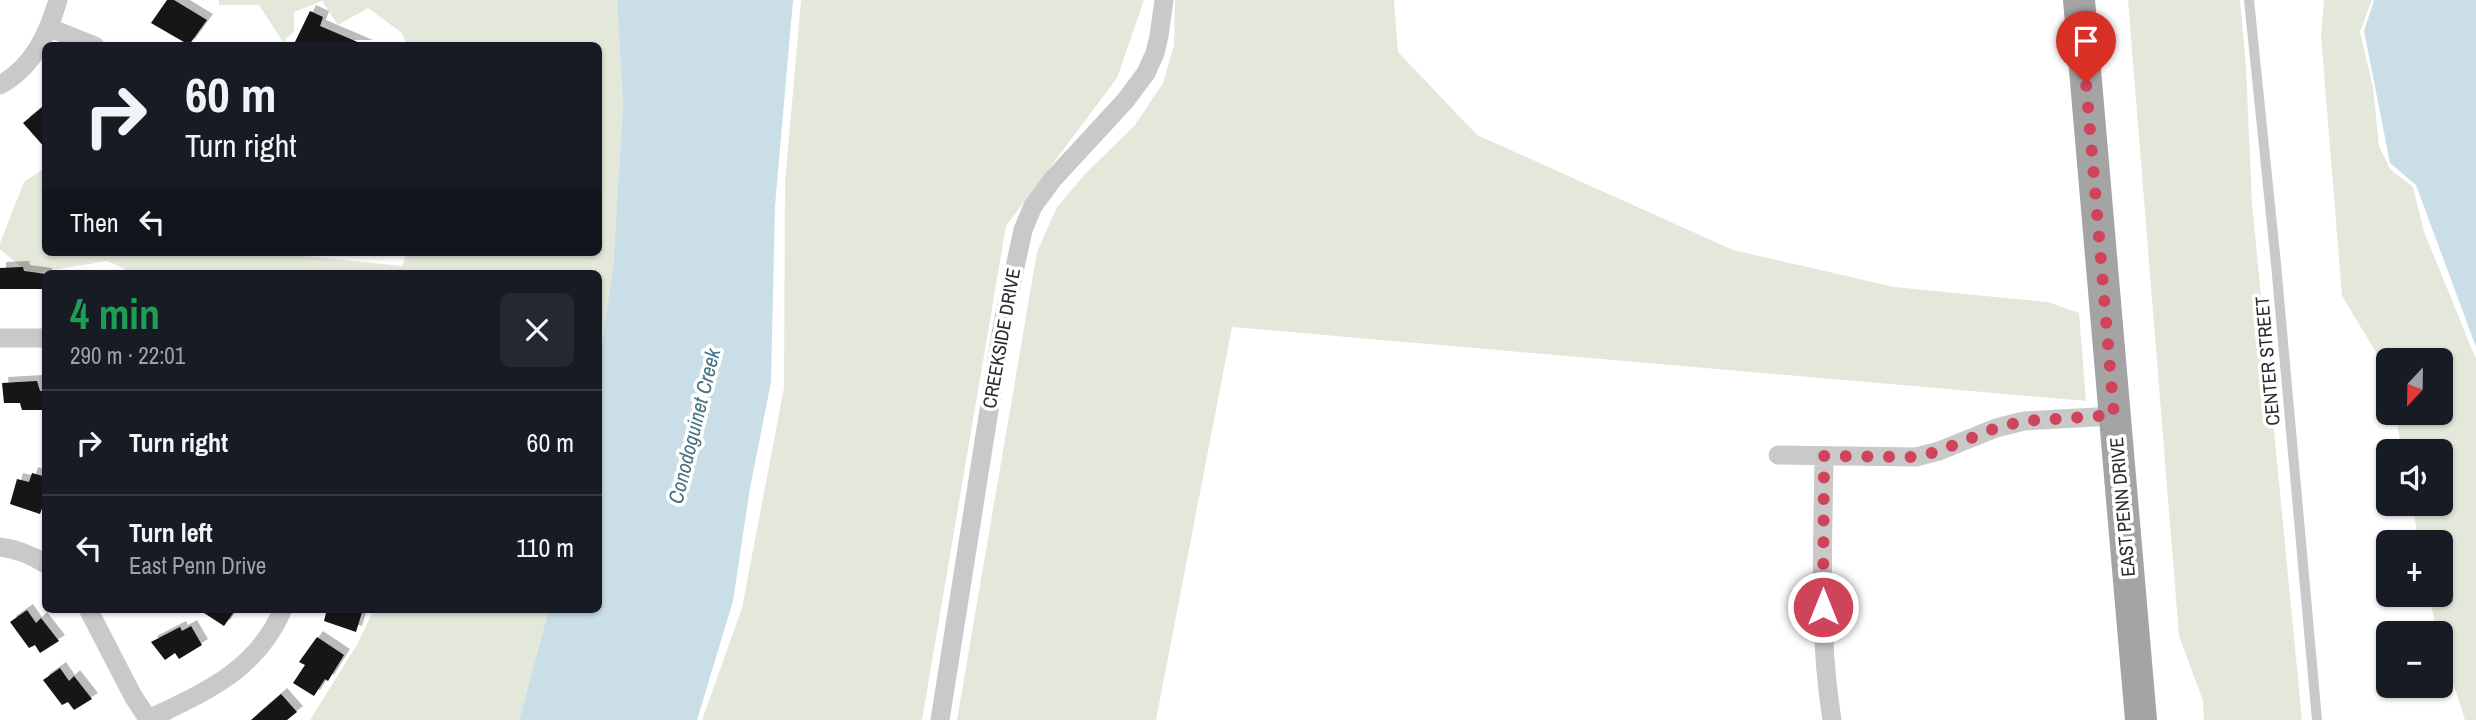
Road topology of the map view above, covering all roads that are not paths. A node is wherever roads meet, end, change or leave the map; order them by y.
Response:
1 (58, 0) edge
2 (1164, 0) edge
3 (2079, 0) edge
4 (2249, 0) edge
5 (50, 28) junction
6 (85, 42) edge
7 (0, 85) edge
8 (0, 338) edge
9 (42, 338) edge
10 (2114, 415) junction
11 (1778, 455) dead end
12 (1824, 456) junction
13 (0, 547) edge
14 (42, 561) edge
15 (90, 613) edge
16 (280, 613) edge
17 (147, 720) edge
18 (940, 720) edge
19 (1832, 720) edge
20 (2141, 720) edge
21 (2317, 720) edge

1 - 5 street
2 - 18 street, CREEKSIDE DRIVE
3 - 10 main road, EAST PENN DRIVE
4 - 21 lane, CENTER STREET
5 - 6 street
5 - 7 street
8 - 9 street
10 - 12 street
10 - 20 main road, EAST PENN DRIVE
11 - 12 street
12 - 19 street
13 - 14 street
15 - 17 street
16 - 17 street

